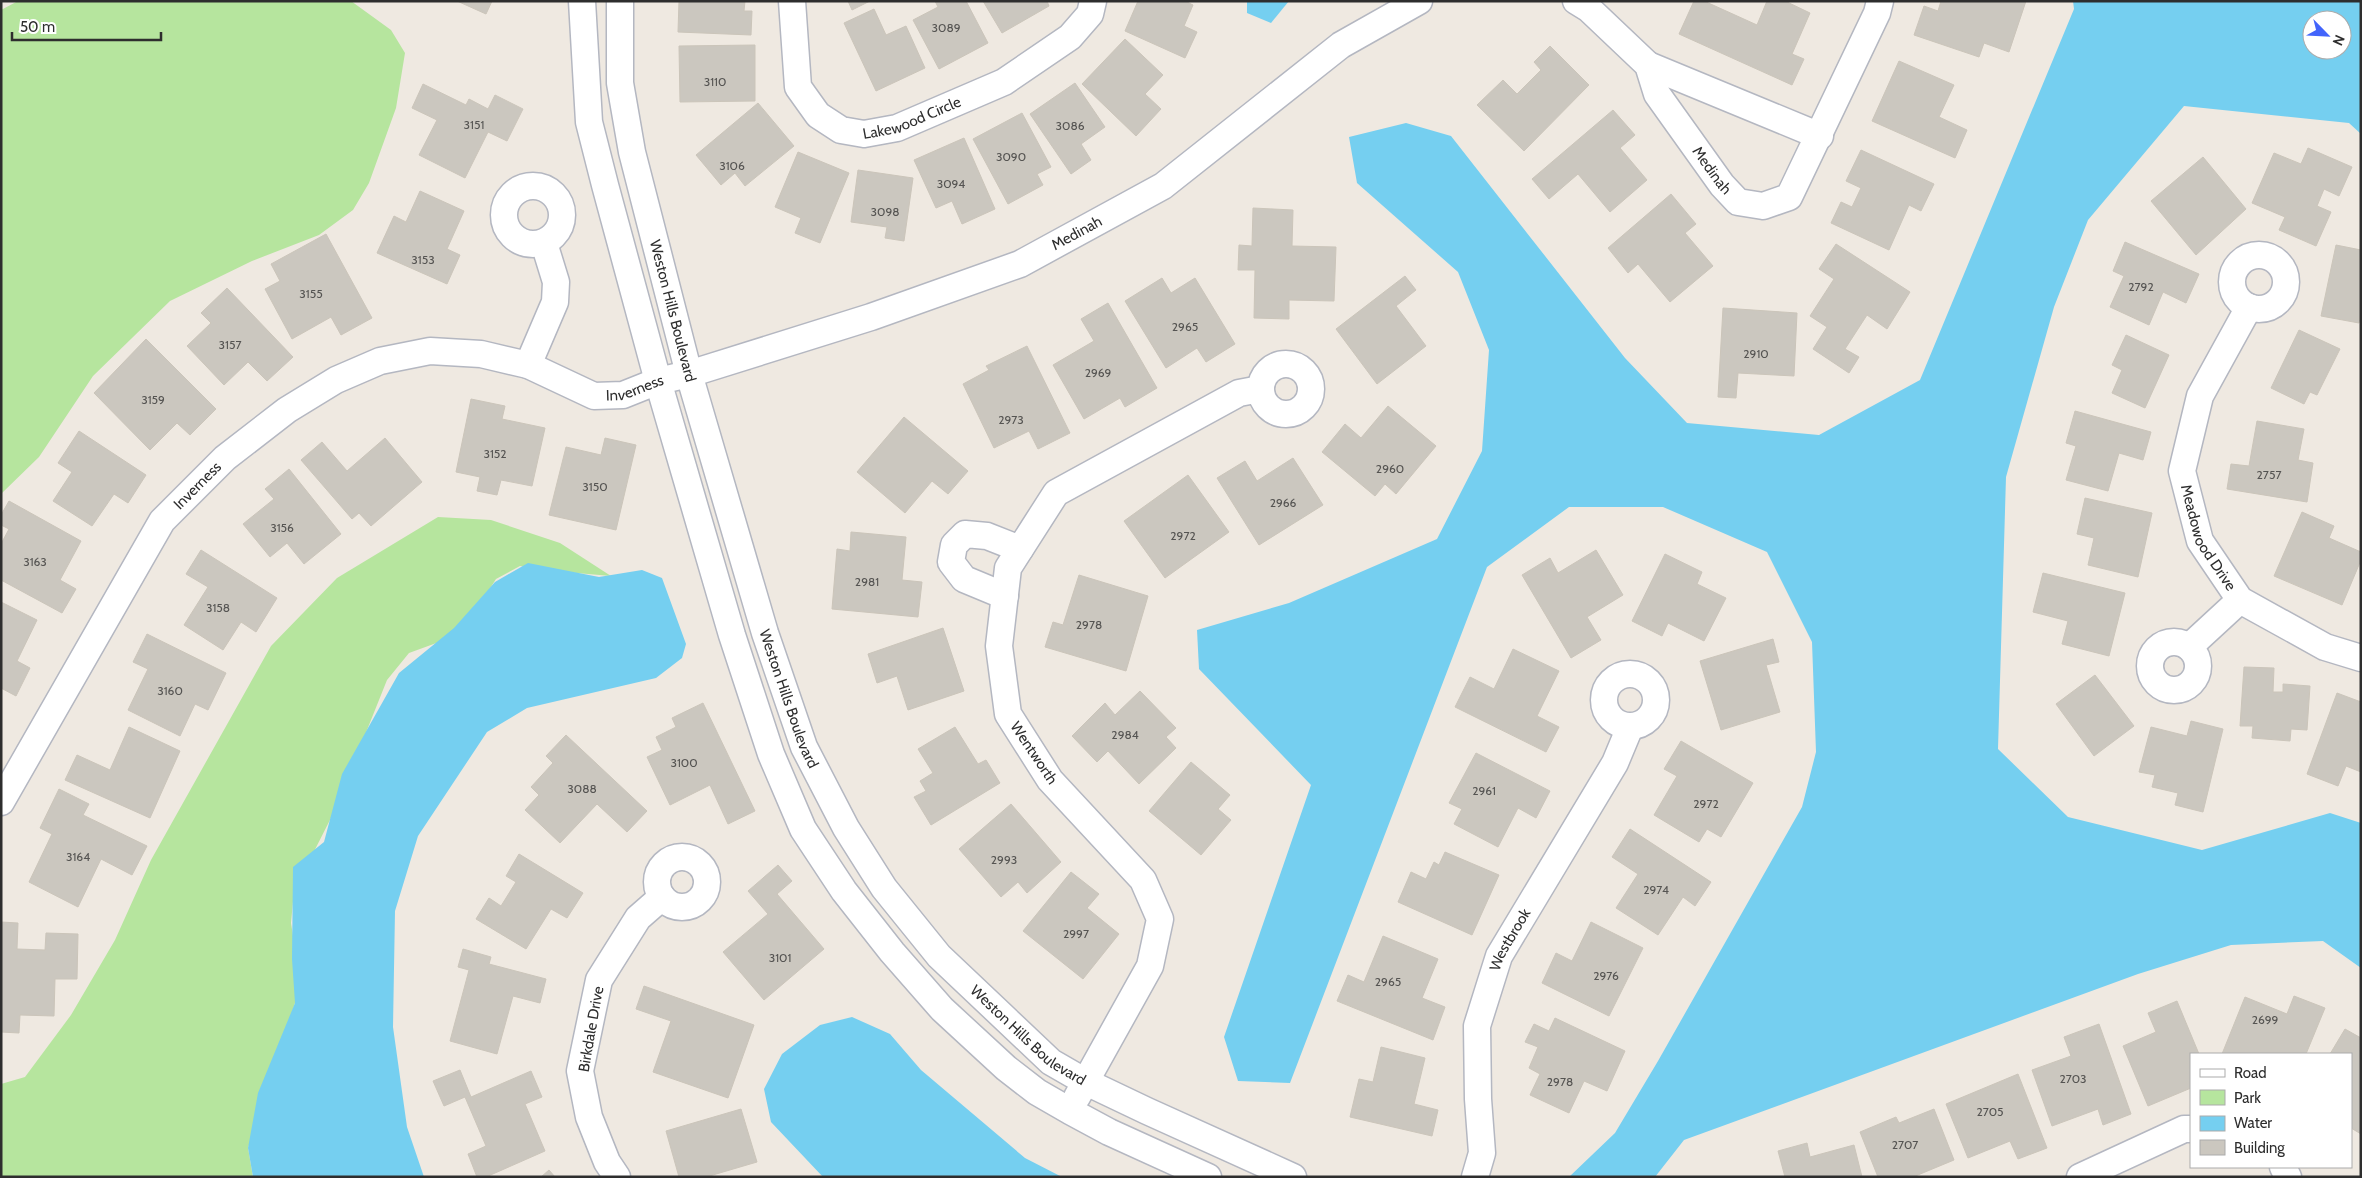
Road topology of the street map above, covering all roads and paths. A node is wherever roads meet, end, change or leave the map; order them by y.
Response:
1 (582, 1) edge
2 (620, 1) edge
3 (792, 1) edge
4 (1093, 1) edge
5 (1419, 1) edge
6 (1576, 1) edge
7 (1880, 1) edge
8 (1648, 66) junction
9 (1820, 136) junction
10 (544, 243) dead end
11 (2249, 307) dead end
12 (528, 365) junction
13 (689, 374) junction
14 (658, 382) junction
15 (1260, 389) dead end
16 (1020, 549) junction
17 (1005, 596) junction
18 (2240, 600) junction
19 (2189, 647) dead end
20 (2361, 658) edge
21 (1630, 727) dead end
22 (1, 802) edge
23 (662, 897) dead end
24 (1084, 1081) junction
25 (1070, 1111) junction
26 (2190, 1129) edge
27 (617, 1177) edge
28 (1208, 1177) edge
29 (1293, 1177) edge
30 (1475, 1177) edge
31 (2080, 1177) edge

1 - 14 street
2 - 13 street, Weston Hills Boulevard
3 - 4 street, Lakewood Circle
5 - 13 street, Medinah
6 - 8 street, Medinah
7 - 9 street, Medinah
8 - 9 street
8 - 9 street, Medinah
10 - 12 street
11 - 18 street, Meadowood Drive
12 - 14 street, Inverness
12 - 22 street, Inverness
13 - 14 street, Inverness
13 - 24 street, Weston Hills Boulevard
14 - 25 street
15 - 16 street, Wentworth
16 - 17 street, Wentworth
16 - 17 street
17 - 24 street, Wentworth
18 - 19 street, Meadowood Drive
18 - 20 street, Meadowood Drive
21 - 30 street, Westbrook
23 - 27 street, Birkdale Drive
24 - 25 street, Wentworth
24 - 29 street, Weston Hills Boulevard
25 - 28 street
26 - 31 street

